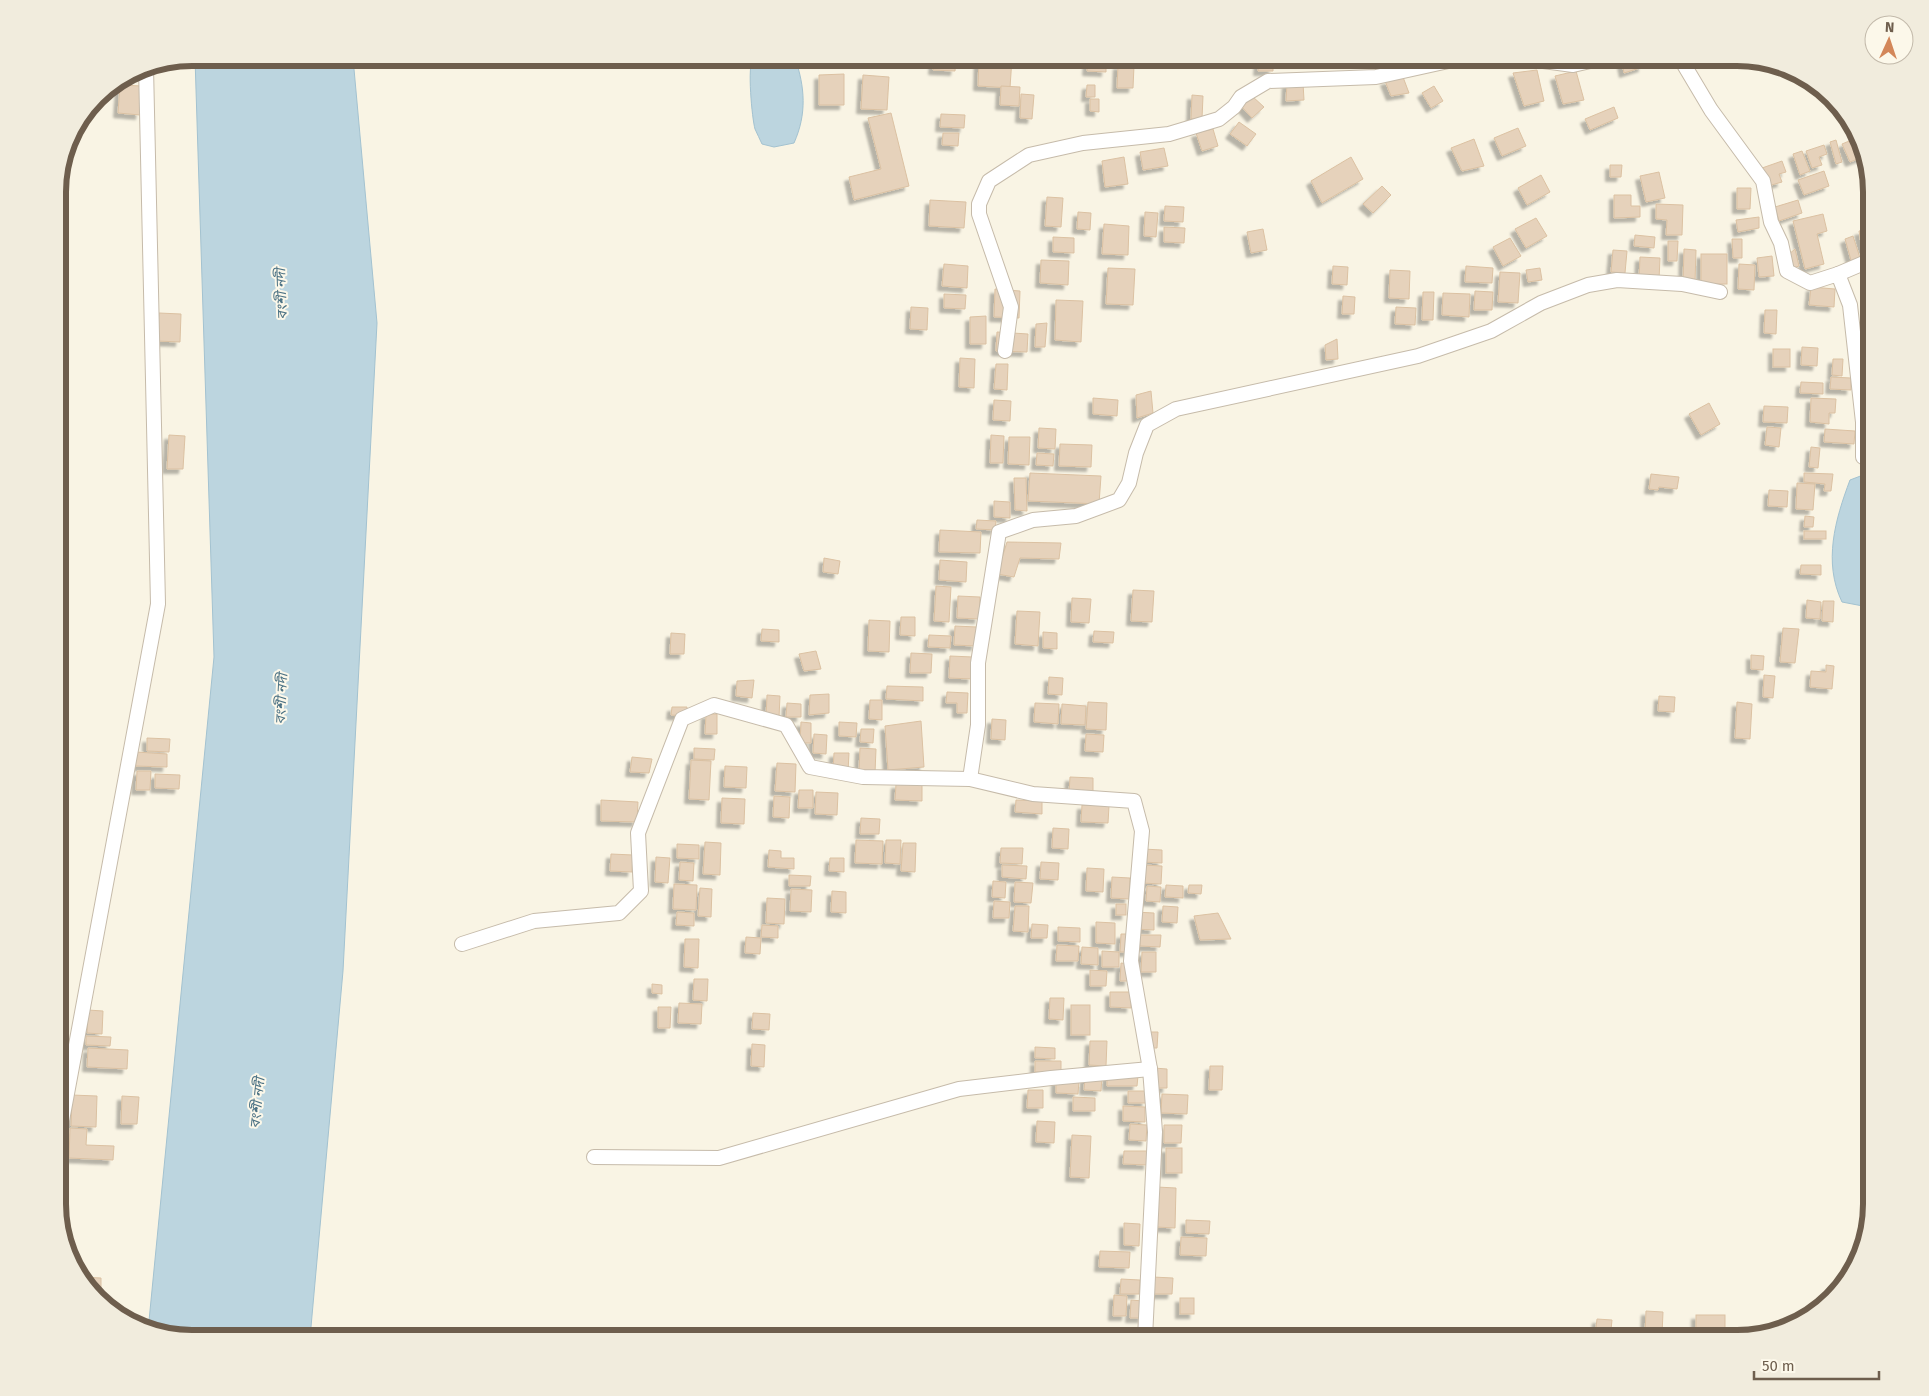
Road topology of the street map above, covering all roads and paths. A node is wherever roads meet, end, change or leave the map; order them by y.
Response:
1 (1411, 66) edge
2 (1685, 66) edge
3 (146, 75) edge
4 (1863, 264) edge
5 (1838, 274) junction
6 (1720, 292) dead end
7 (1005, 351) dead end
8 (1863, 422) edge
9 (1863, 422) edge
10 (1863, 457) edge
11 (970, 779) junction
12 (462, 944) dead end
13 (1150, 1069) junction
14 (67, 1094) edge
15 (594, 1157) dead end
16 (1145, 1330) edge

1 - 7 street
2 - 5 street
3 - 14 street
4 - 5 street
5 - 9 street
6 - 11 street
8 - 10 street
11 - 12 street
11 - 13 street
13 - 15 street
13 - 16 street

